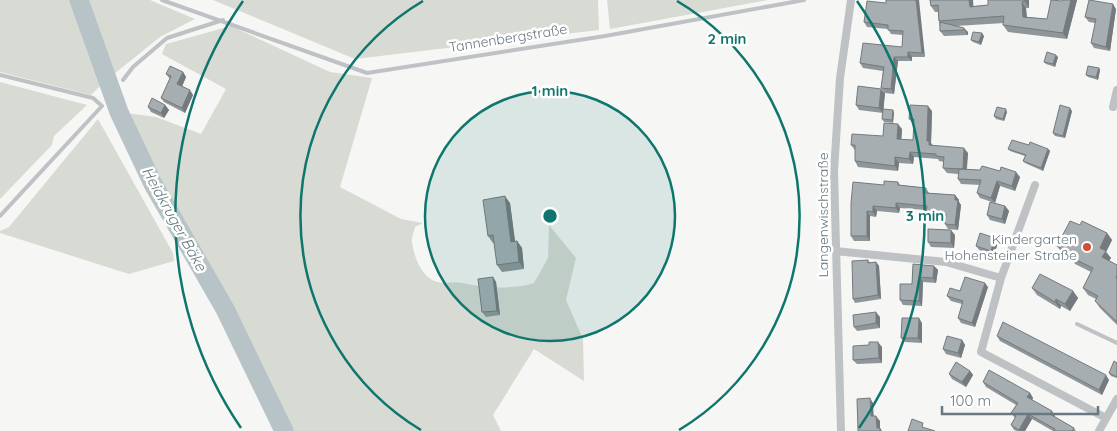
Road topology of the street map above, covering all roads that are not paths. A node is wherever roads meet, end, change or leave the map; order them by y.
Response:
1 (162, 0) edge
2 (804, 0) edge
3 (851, 0) edge
4 (223, 20) junction
5 (0, 75) edge
6 (123, 80) dead end
7 (1117, 90) edge
8 (1113, 107) dead end
9 (1035, 185) dead end
10 (0, 216) edge
11 (835, 251) junction
12 (1001, 278) junction
13 (1077, 324) dead end
14 (1117, 343) edge
15 (1117, 399) edge
16 (1106, 418) junction
17 (841, 431) edge
18 (1099, 431) edge

1 - 4 lane, Tannenbergstraße
2 - 4 lane, Tannenbergstraße
3 - 11 street, Langenwischstraße
4 - 6 lane
5 - 10 lane
7 - 8 street
9 - 12 street
11 - 12 street
11 - 17 street, Langenwischstraße
12 - 16 street
13 - 14 lane
15 - 16 street
16 - 18 street

